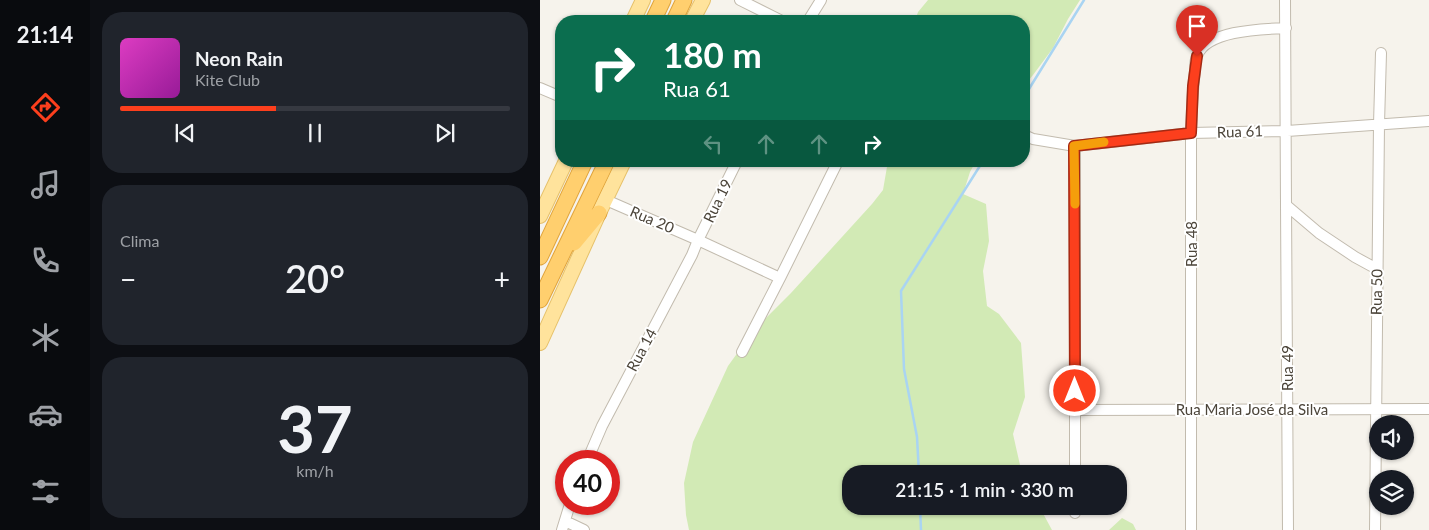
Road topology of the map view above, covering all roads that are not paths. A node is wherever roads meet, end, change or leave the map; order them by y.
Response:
1 (643, 0) edge
2 (663, 0) edge
3 (684, 0) edge
4 (703, 0) edge
5 (740, 0) edge
6 (821, 0) edge
7 (1286, 0) edge
8 (636, 15) edge
9 (656, 15) edge
10 (677, 15) edge
11 (695, 15) edge
12 (770, 15) edge
13 (812, 15) edge
14 (1286, 28) junction
15 (1381, 53) dead end
16 (540, 88) edge
17 (555, 94) edge
18 (1429, 121) edge
19 (1379, 124) junction
20 (1287, 131) junction
21 (1191, 133) junction
22 (1030, 138) edge
23 (1074, 146) junction
24 (563, 167) edge
25 (582, 167) edge
26 (604, 167) edge
27 (621, 167) edge
28 (734, 167) edge
29 (835, 167) edge
30 (602, 206) junction
31 (1286, 206) junction
32 (540, 216) edge
33 (698, 240) junction
34 (540, 257) edge
35 (557, 266) junction
36 (1377, 269) junction
37 (780, 278) junction
38 (540, 300) edge
39 (540, 343) edge
40 (742, 352) dead end
41 (1429, 409) edge
42 (1075, 410) junction
43 (1192, 410) junction
44 (1288, 410) junction
45 (1375, 410) junction
46 (591, 450) edge
47 (1075, 465) edge
48 (563, 526) edge
49 (584, 530) edge
50 (1191, 530) edge
51 (1288, 530) edge
52 (1374, 530) edge

1 - 8 main road
2 - 9 highway
3 - 10 highway
4 - 11 main road
5 - 12 street
6 - 13 street
7 - 14 street
14 - 20 street
14 - 21 street, Rua 48
15 - 19 street, Rua 50
16 - 17 street
18 - 19 street, Rua 61
19 - 20 street, Rua 61
19 - 36 street, Rua 50
20 - 21 street, Rua 61
20 - 31 street
21 - 23 street, Rua 61
21 - 43 street, Rua 48
22 - 23 street
23 - 42 street
24 - 32 main road
25 - 34 highway
26 - 35 highway
27 - 30 main road
28 - 33 street, Rua 19
29 - 37 street
30 - 33 street, Rua 20
30 - 35 highway
30 - 39 main road
31 - 36 street
31 - 44 street, Rua 49
33 - 37 street, Rua 20
33 - 46 street, Rua 14
35 - 38 highway
36 - 45 street, Rua 50
37 - 40 street
41 - 45 street, Rua Maria José da Silva
42 - 43 street, Rua Maria José da Silva
42 - 47 street
43 - 44 street, Rua Maria José da Silva
43 - 50 street, Rua 48
44 - 45 street, Rua Maria José da Silva
44 - 51 street, Rua 49
45 - 52 street, Rua 50
48 - 49 street

